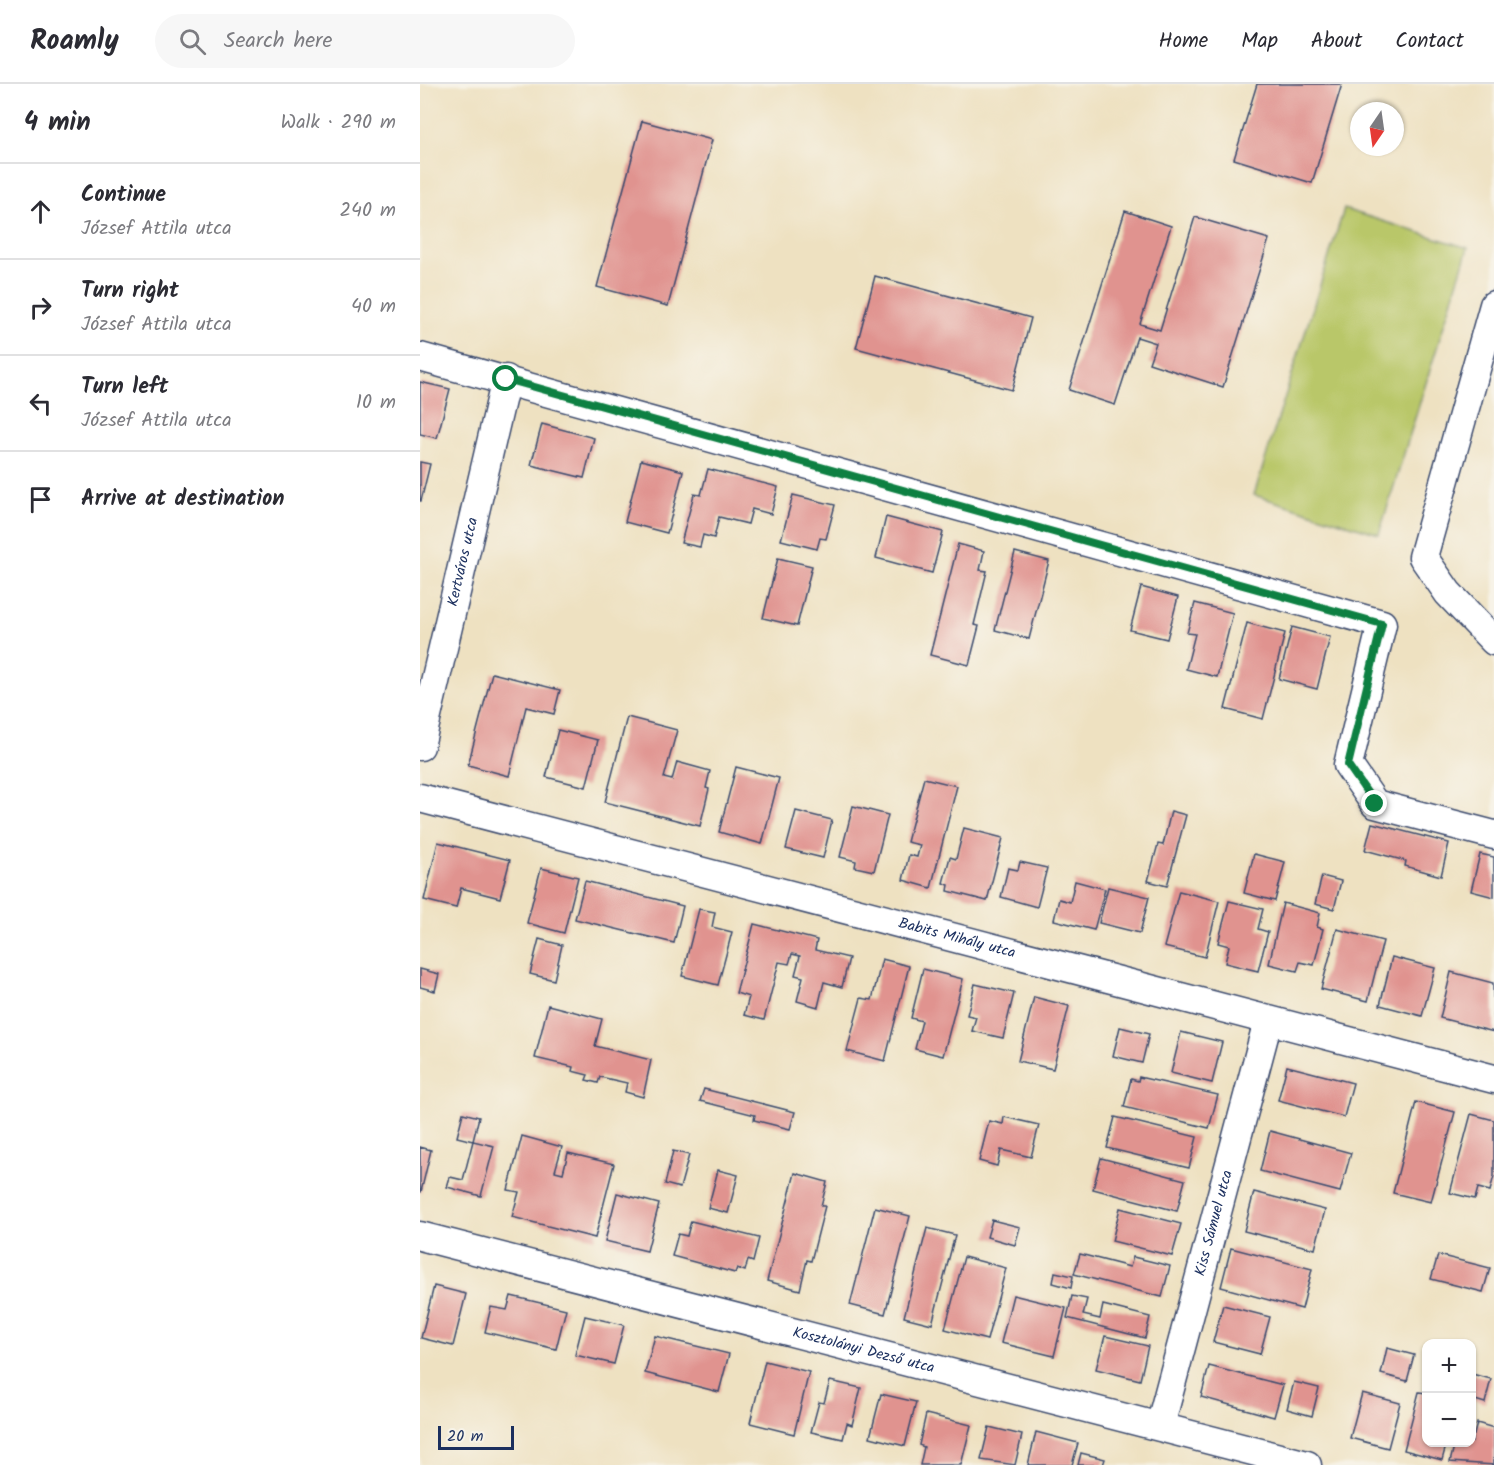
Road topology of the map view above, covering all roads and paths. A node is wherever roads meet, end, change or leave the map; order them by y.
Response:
1 (1494, 305) edge
2 (420, 357) edge
3 (506, 379) junction
4 (1494, 641) edge
5 (420, 746) edge
6 (420, 798) edge
7 (1494, 835) edge
8 (1268, 1021) junction
9 (1494, 1079) edge
10 (420, 1236) edge
11 (1160, 1426) junction
12 (1307, 1465) edge

1 - 4 street
2 - 3 street
3 - 5 street, Kertváros utca
3 - 7 street
6 - 8 street, Babits Mihály utca
8 - 9 street, Babits Mihály utca
8 - 11 street, Kiss Sámuel utca
10 - 11 street, Kosztolányi Dezső utca
11 - 12 street, Kosztolányi Dezső utca

